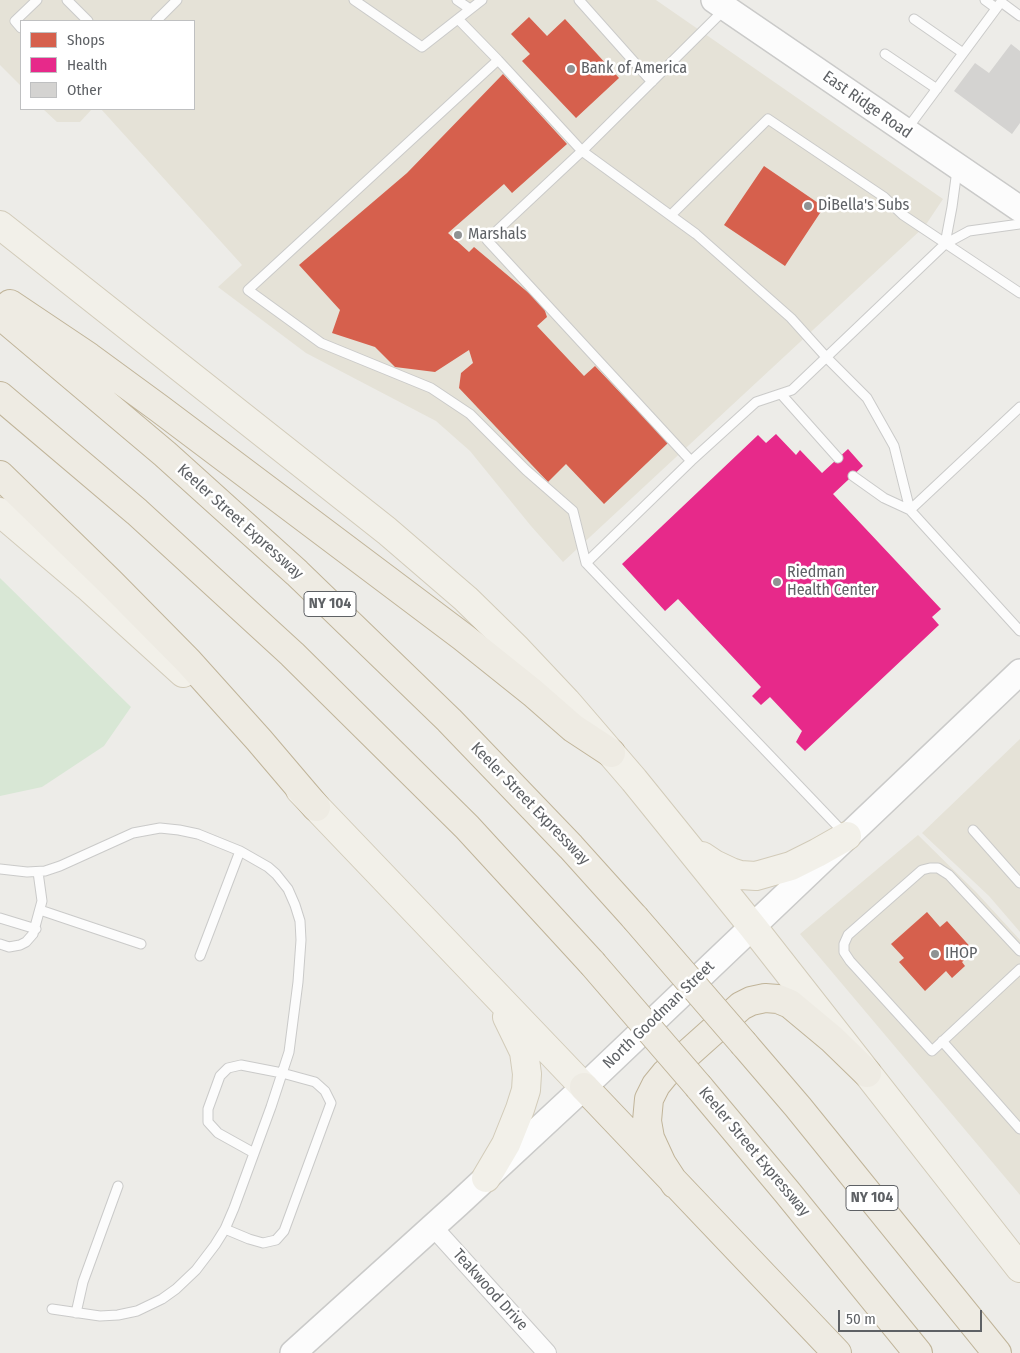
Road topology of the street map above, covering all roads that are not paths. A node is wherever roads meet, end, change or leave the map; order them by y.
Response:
1 (37, 0) edge
2 (67, 0) edge
3 (176, 0) edge
4 (354, 0) edge
5 (457, 0) edge
6 (482, 0) edge
7 (579, 0) edge
8 (985, 0) edge
9 (720, 4) edge
10 (996, 8) junction
11 (470, 9) junction
12 (1020, 16) edge
13 (458, 19) junction
14 (914, 19) dead end
15 (87, 20) edge
16 (157, 20) edge
17 (20, 27) edge
18 (963, 53) junction
19 (885, 54) dead end
20 (498, 60) junction
21 (652, 82) junction
22 (936, 89) junction
23 (905, 132) junction
24 (582, 151) junction
25 (957, 167) junction
26 (1020, 210) edge
27 (671, 215) junction
28 (1020, 224) edge
29 (0, 225) edge
30 (945, 244) junction
31 (1020, 293) edge
32 (0, 297) edge
33 (0, 315) edge
34 (827, 358) junction
35 (780, 394) junction
36 (0, 396) edge
37 (1020, 407) edge
38 (838, 458) dead end
39 (691, 460) junction
40 (0, 475) edge
41 (853, 476) dead end
42 (910, 510) junction
43 (0, 512) edge
44 (586, 563) junction
45 (1020, 631) edge
46 (1020, 672) edge
47 (611, 753) junction
48 (316, 807) junction
49 (973, 830) dead end
50 (846, 836) junction
51 (683, 840) junction
52 (240, 851) junction
53 (0, 869) edge
54 (38, 872) junction
55 (1020, 883) edge
56 (40, 910) junction
57 (0, 918) edge
58 (752, 926) junction
59 (36, 929) junction
60 (0, 944) edge
61 (141, 944) dead end
62 (1020, 951) edge
63 (200, 956) dead end
64 (1020, 969) edge
65 (491, 990) junction
66 (942, 1041) junction
67 (282, 1073) junction
68 (867, 1073) junction
69 (584, 1087) junction
70 (1020, 1129) edge
71 (254, 1152) junction
72 (486, 1178) junction
73 (675, 1184) junction
74 (118, 1186) dead end
75 (433, 1227) junction
76 (225, 1229) junction
77 (1020, 1268) edge
78 (52, 1309) dead end
79 (76, 1313) junction
80 (293, 1353) edge
81 (546, 1353) edge
82 (837, 1353) edge
83 (918, 1353) edge
84 (998, 1353) edge

1 - 17 lane
2 - 15 lane
3 - 16 lane
4 - 13 lane
5 - 11 lane
6 - 11 lane
7 - 21 lane
8 - 10 lane
9 - 21 lane
9 - 23 main road, East Ridge Road
10 - 12 lane
10 - 18 lane
11 - 13 lane
13 - 20 lane
14 - 18 lane
18 - 22 lane
19 - 22 lane
20 - 24 lane
20 - 44 lane
21 - 24 lane
22 - 23 lane
23 - 25 main road, East Ridge Road
24 - 27 lane
24 - 39 lane
25 - 26 main road, East Ridge Road
25 - 30 lane
27 - 30 lane
27 - 34 lane
28 - 30 lane
29 - 47 main road
30 - 31 lane
30 - 34 lane
32 - 47 highway
33 - 84 highway, Keeler Street Expressway / NY 104, bridge
34 - 35 lane
34 - 42 lane
35 - 38 lane
35 - 39 lane
36 - 83 highway, Keeler Street Expressway, bridge
37 - 42 lane
39 - 44 lane
40 - 48 highway
41 - 42 lane
42 - 45 lane
43 - 48 main road
44 - 50 lane
46 - 50 main road, North Goodman Street
47 - 51 main road
48 - 65 main road
49 - 55 lane
50 - 51 main road
50 - 58 main road, North Goodman Street
51 - 58 main road
52 - 54 lane
52 - 63 lane
52 - 67 lane
53 - 54 lane
54 - 56 lane
56 - 59 lane
56 - 61 lane
57 - 59 lane
58 - 68 main road
58 - 69 main road, North Goodman Street
59 - 60 lane
62 - 66 lane
64 - 66 lane
65 - 69 main road
65 - 72 main road
66 - 70 lane
67 - 71 lane
67 - 71 lane
67 - 76 lane
68 - 73 highway
68 - 77 main road
69 - 72 main road, North Goodman Street
69 - 73 highway
71 - 76 lane
72 - 75 main road, North Goodman Street
73 - 82 highway
74 - 79 lane
75 - 80 main road, North Goodman Street
75 - 81 street, Teakwood Drive
76 - 79 lane
78 - 79 lane

